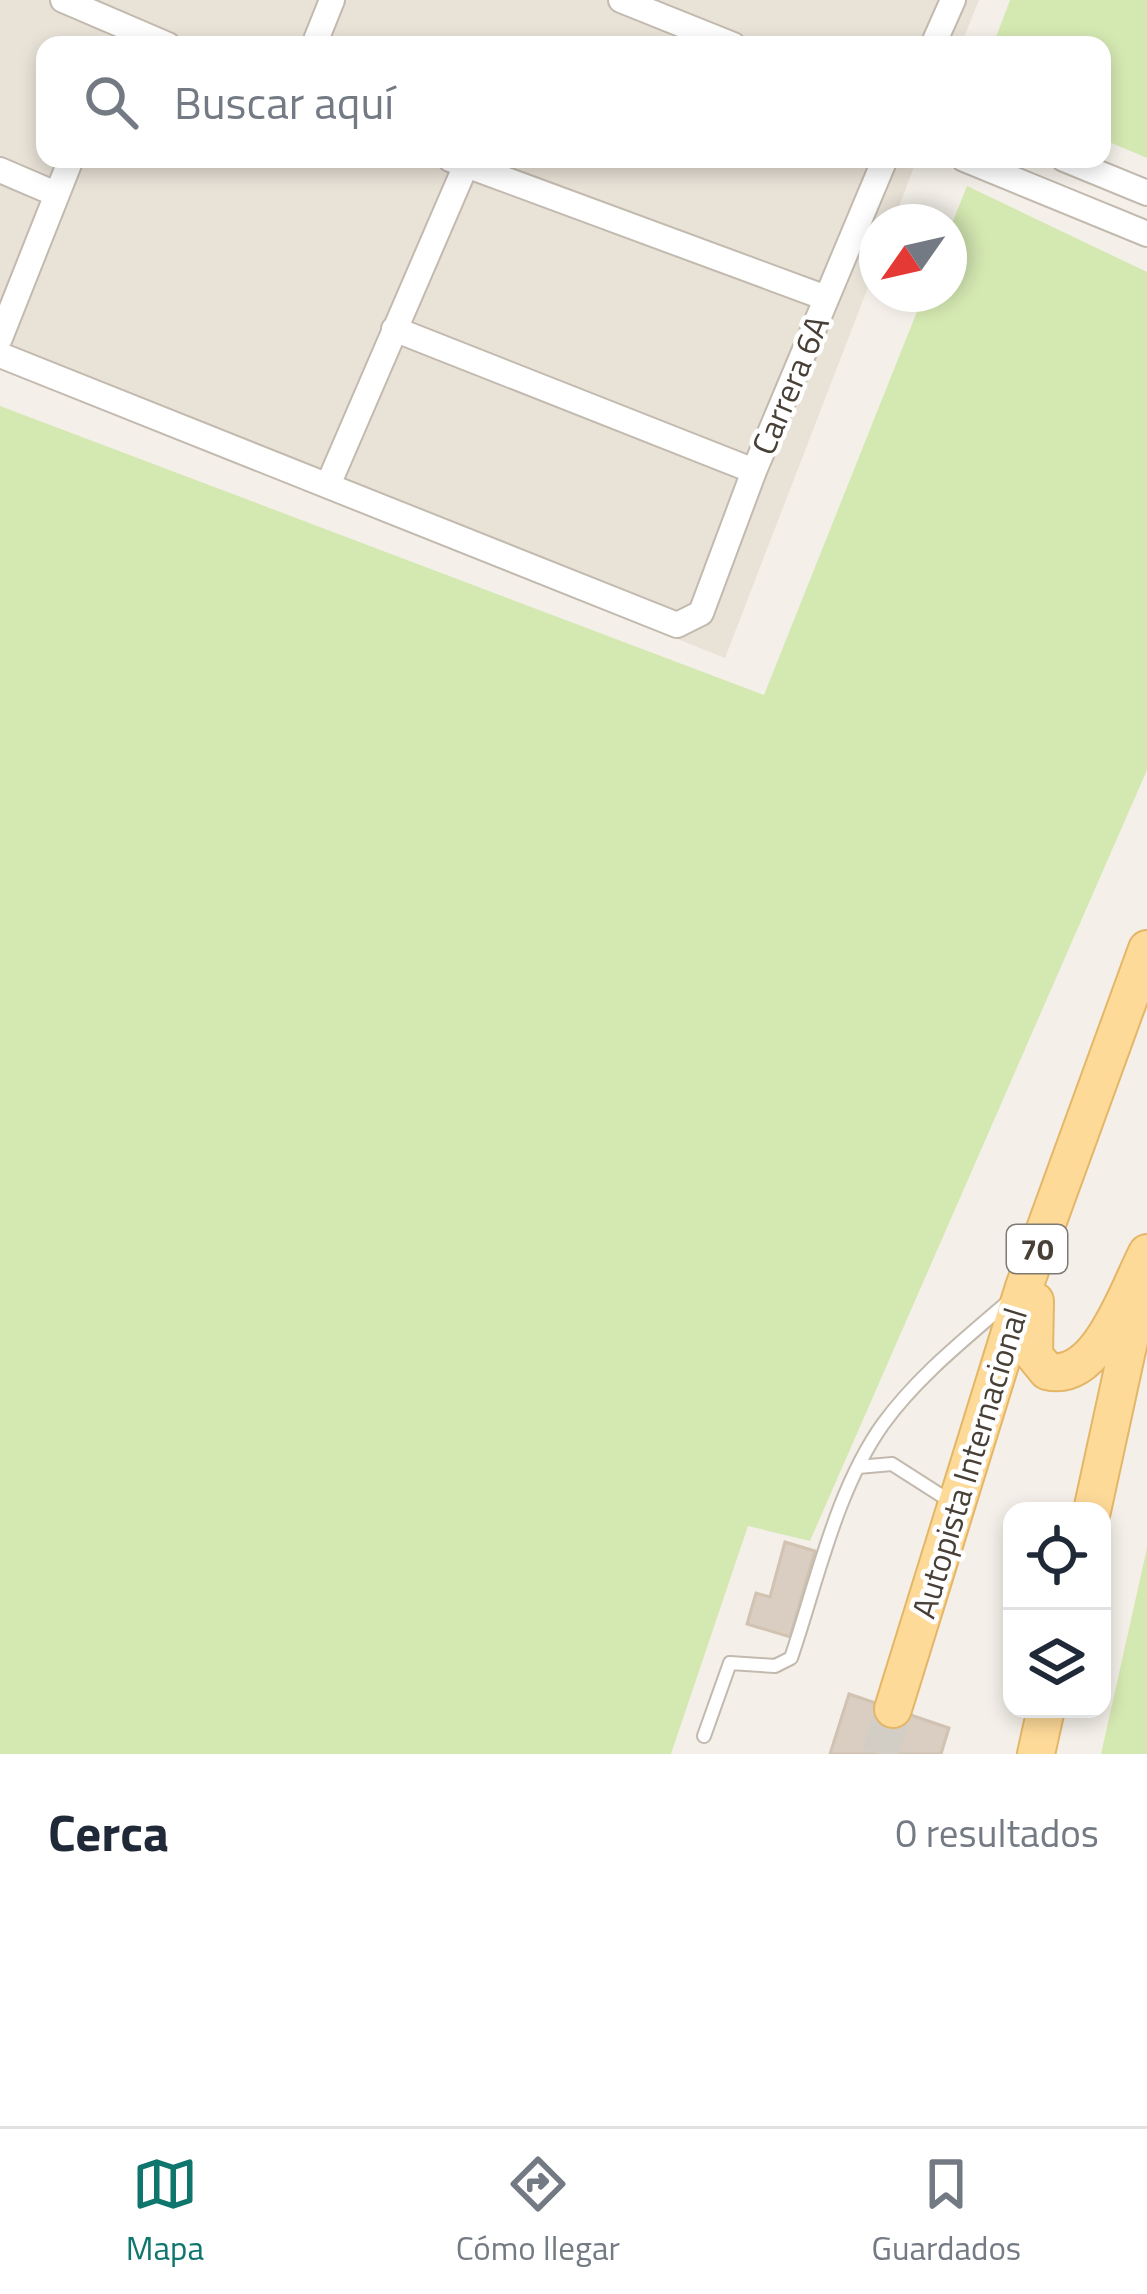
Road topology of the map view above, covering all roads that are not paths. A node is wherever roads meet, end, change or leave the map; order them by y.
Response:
1 (63, 0) edge
2 (332, 0) edge
3 (621, 0) edge
4 (953, 0) edge
5 (123, 36) edge
6 (318, 36) edge
7 (711, 36) edge
8 (938, 36) edge
9 (67, 168) edge
10 (456, 168) edge
11 (474, 168) edge
12 (881, 168) edge
13 (986, 168) edge
14 (1086, 168) edge
15 (0, 170) edge
16 (1147, 193) edge
17 (56, 194) junction
18 (1147, 234) edge
19 (826, 298) junction
20 (394, 328) junction
21 (0, 338) edge
22 (0, 355) edge
23 (754, 471) junction
24 (328, 485) junction
25 (1147, 949) edge
26 (1047, 1220) junction
27 (1147, 1254) edge
28 (1024, 1287) junction
29 (858, 1467) junction
30 (1094, 1502) edge
31 (956, 1506) junction
32 (893, 1709) tunnel mouth
33 (1044, 1718) edge
34 (704, 1736) dead end
35 (1036, 1754) edge

1 - 5 street
2 - 6 street
3 - 7 street
4 - 8 street
9 - 17 street
10 - 20 street
11 - 19 street
12 - 19 street, Carrera 6A
13 - 18 street
14 - 16 street
15 - 17 street
17 - 21 street
19 - 23 street, Carrera 6A
20 - 23 street
20 - 24 street
22 - 24 street
23 - 24 street, Carrera 6A
25 - 26 main road, Autopista Internacional / 70
26 - 27 main road
26 - 28 main road, Autopista Internacional / 70
27 - 30 main road
28 - 29 lane
28 - 31 main road, Autopista Internacional / 70
29 - 31 lane
29 - 34 lane
31 - 32 main road, Autopista Internacional / 70
33 - 35 main road

